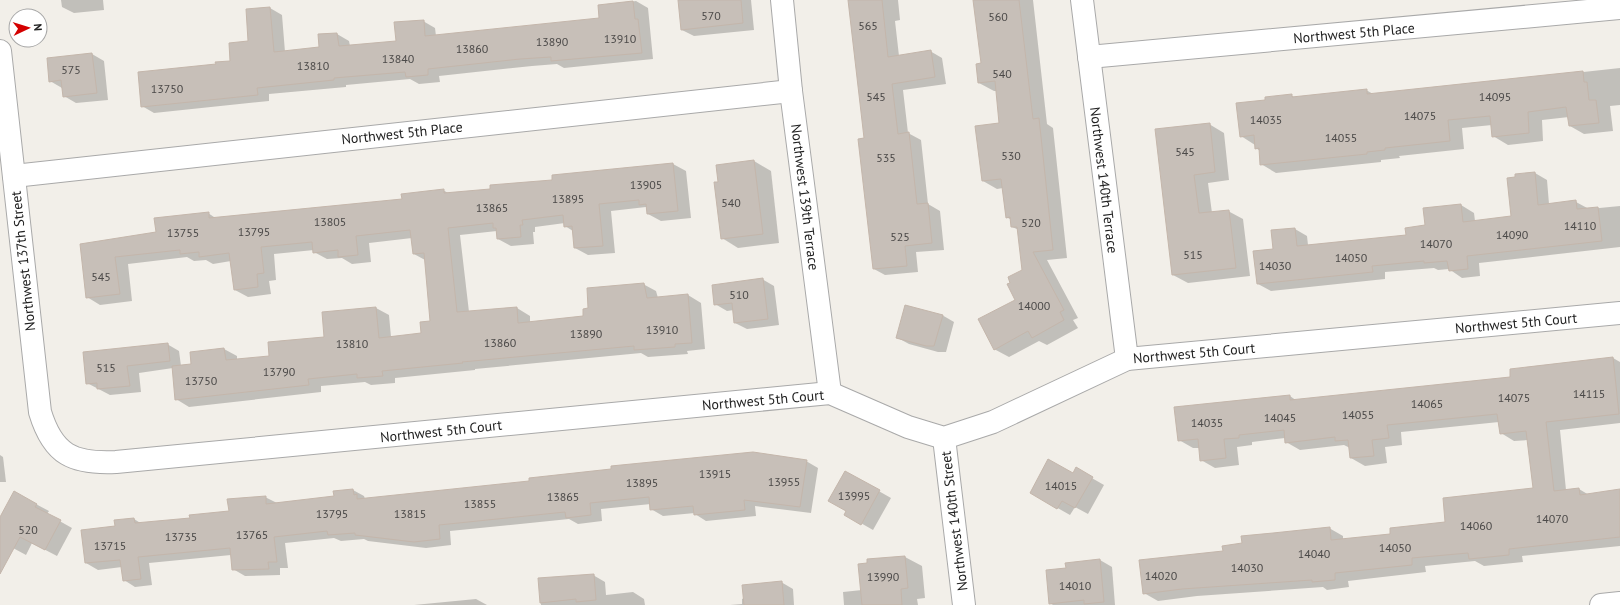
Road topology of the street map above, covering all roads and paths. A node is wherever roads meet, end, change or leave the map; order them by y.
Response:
1 (782, 0) edge
2 (1082, 0) edge
3 (1620, 8) edge
4 (0, 52) edge
5 (1089, 57) junction
6 (791, 91) junction
7 (14, 176) junction
8 (1620, 314) edge
9 (1127, 359) junction
10 (830, 393) junction
11 (944, 438) junction
12 (75, 458) joint
13 (1620, 603) edge
14 (964, 605) edge
15 (1601, 605) edge

1 - 6 street, Northwest 139th Terrace
2 - 5 street, Northwest 140th Terrace
3 - 5 street, Northwest 5th Place
4 - 7 street, Northwest 137th Street
5 - 9 street, Northwest 140th Terrace
6 - 7 street, Northwest 5th Place
6 - 10 street, Northwest 139th Terrace
7 - 12 street, Northwest 137th Street
8 - 9 street, Northwest 5th Court
9 - 11 street, Northwest 5th Court
10 - 11 street, Northwest 5th Court
10 - 12 street, Northwest 5th Court
11 - 14 street, Northwest 140th Street
13 - 15 street

